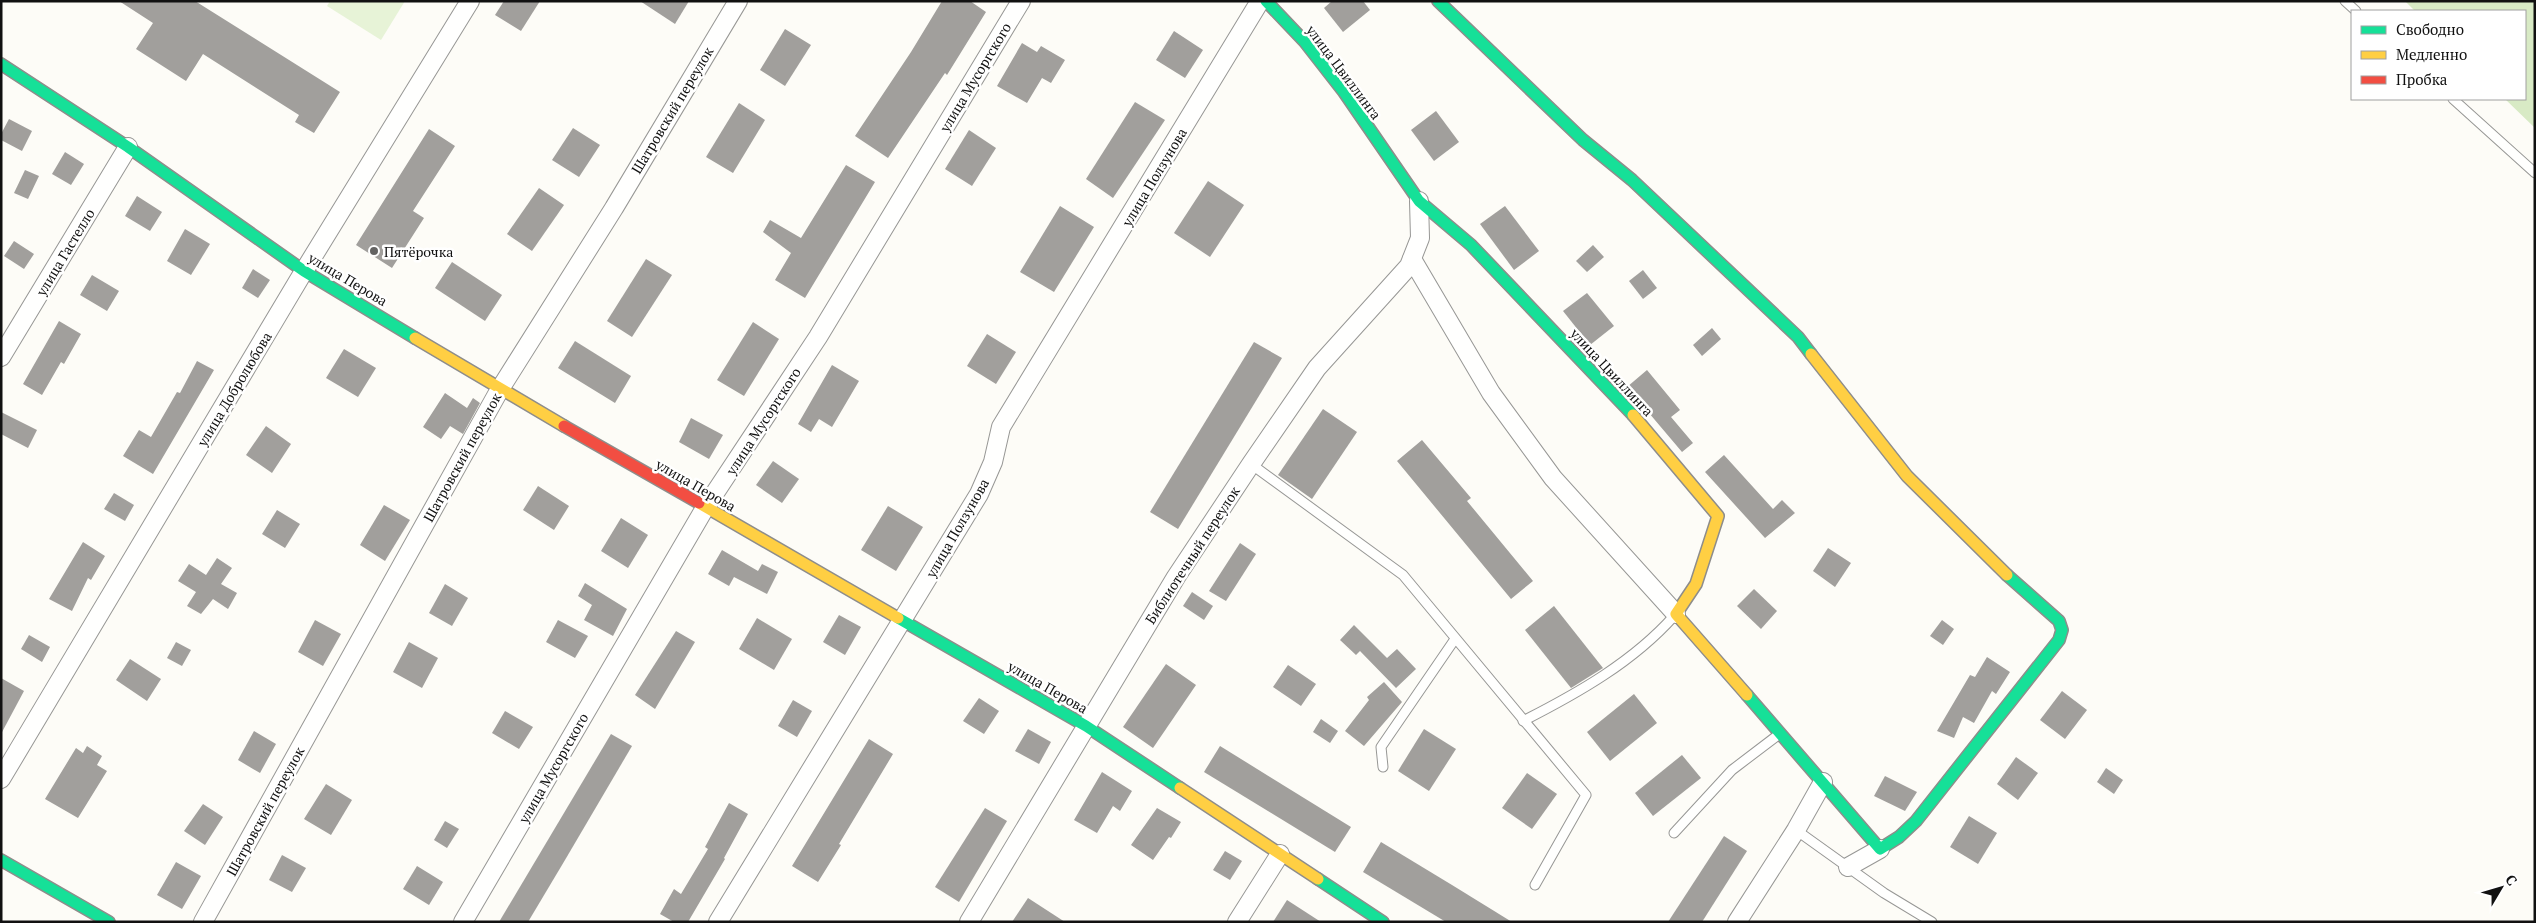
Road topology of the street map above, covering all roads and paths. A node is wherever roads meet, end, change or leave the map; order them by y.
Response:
1 (470, 1) edge
2 (738, 1) edge
3 (1021, 1) edge
4 (1260, 1) edge
5 (1266, 1) edge
6 (1438, 1) edge
7 (2345, 1) edge
8 (2355, 10) edge
9 (1, 64) edge
10 (2453, 100) edge
11 (128, 147) junction
12 (2535, 173) edge
13 (1419, 201) junction
14 (1412, 259) junction
15 (304, 271) junction
16 (1, 357) edge
17 (500, 388) junction
18 (1251, 464) junction
19 (706, 508) junction
20 (1676, 614) junction
21 (902, 619) junction
22 (1454, 639) junction
23 (1523, 721) junction
24 (1086, 726) junction
25 (1780, 733) junction
26 (1383, 767) dead end
27 (1, 779) edge
28 (1823, 782) junction
29 (1796, 830) junction
30 (1674, 833) dead end
31 (1880, 849) junction
32 (1280, 854) junction
33 (1, 860) edge
34 (1848, 867) junction
35 (1535, 885) dead end
36 (109, 922) edge
37 (203, 922) edge
38 (463, 922) edge
39 (718, 922) edge
40 (969, 922) edge
41 (1237, 922) edge
42 (1383, 922) edge
43 (1737, 922) edge
44 (1932, 922) edge

1 - 15 street, улица Добролюбова
2 - 17 street, Шатровский переулок
3 - 19 street, улица Мусоргского
4 - 21 street, улица Ползунова
5 - 13 street, улица Цвиллинга
6 - 31 street
7 - 8 lane
9 - 11 street, улица Перова
10 - 12 lane
11 - 15 street, улица Перова
11 - 16 street, улица Гастелло
13 - 14 street, Библиотечный переулок
13 - 20 street, улица Цвиллинга
14 - 18 street, Библиотечный переулок
14 - 20 street
15 - 17 street, улица Перова
15 - 27 street, улица Добролюбова
17 - 19 street, улица Перова
17 - 37 street, Шатровский переулок
18 - 22 lane
18 - 24 street, Библиотечный переулок
19 - 21 street, улица Перова
19 - 38 street, улица Мусоргского
20 - 23 lane
20 - 25 street
21 - 24 street, улица Перова
21 - 39 street, улица Ползунова
22 - 23 lane
22 - 26 lane
23 - 35 lane
24 - 32 street, улица Перова
24 - 40 street, Библиотечный переулок
25 - 28 street
25 - 30 lane
28 - 29 street
28 - 31 street
29 - 34 lane
29 - 43 street
31 - 34 street
32 - 41 street
32 - 42 street, улица Перова
33 - 36 street
34 - 44 lane

